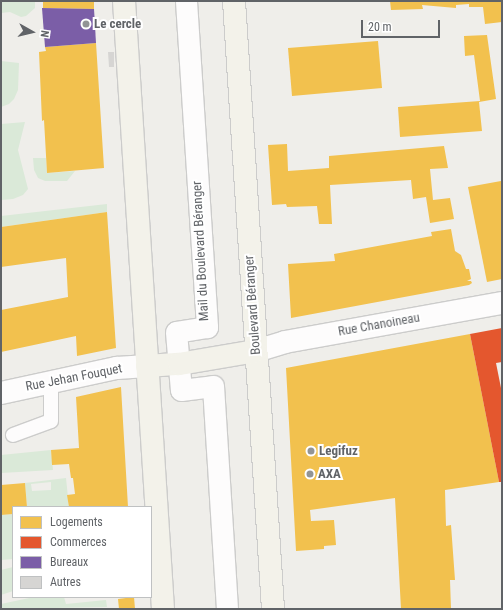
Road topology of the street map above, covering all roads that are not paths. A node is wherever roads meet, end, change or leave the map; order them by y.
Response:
1 (124, 1) edge
2 (186, 1) edge
3 (234, 1) edge
4 (502, 303) edge
5 (256, 351) junction
6 (179, 364) junction
7 (147, 366) junction
8 (51, 382) junction
9 (1, 393) edge
10 (13, 435) dead end
11 (163, 609) edge
12 (228, 609) edge
13 (273, 609) edge

1 - 7 main road
2 - 6 street, Mail du Boulevard Béranger
3 - 5 main road, Boulevard Béranger
4 - 5 main road, Rue Chanoineau
5 - 6 main road
5 - 13 main road, Boulevard Béranger
6 - 7 main road
6 - 12 street, Mail du Boulevard Béranger
7 - 8 main road, Rue Jehan Fouquet
7 - 11 main road
8 - 9 main road, Rue Jehan Fouquet
8 - 10 lane

